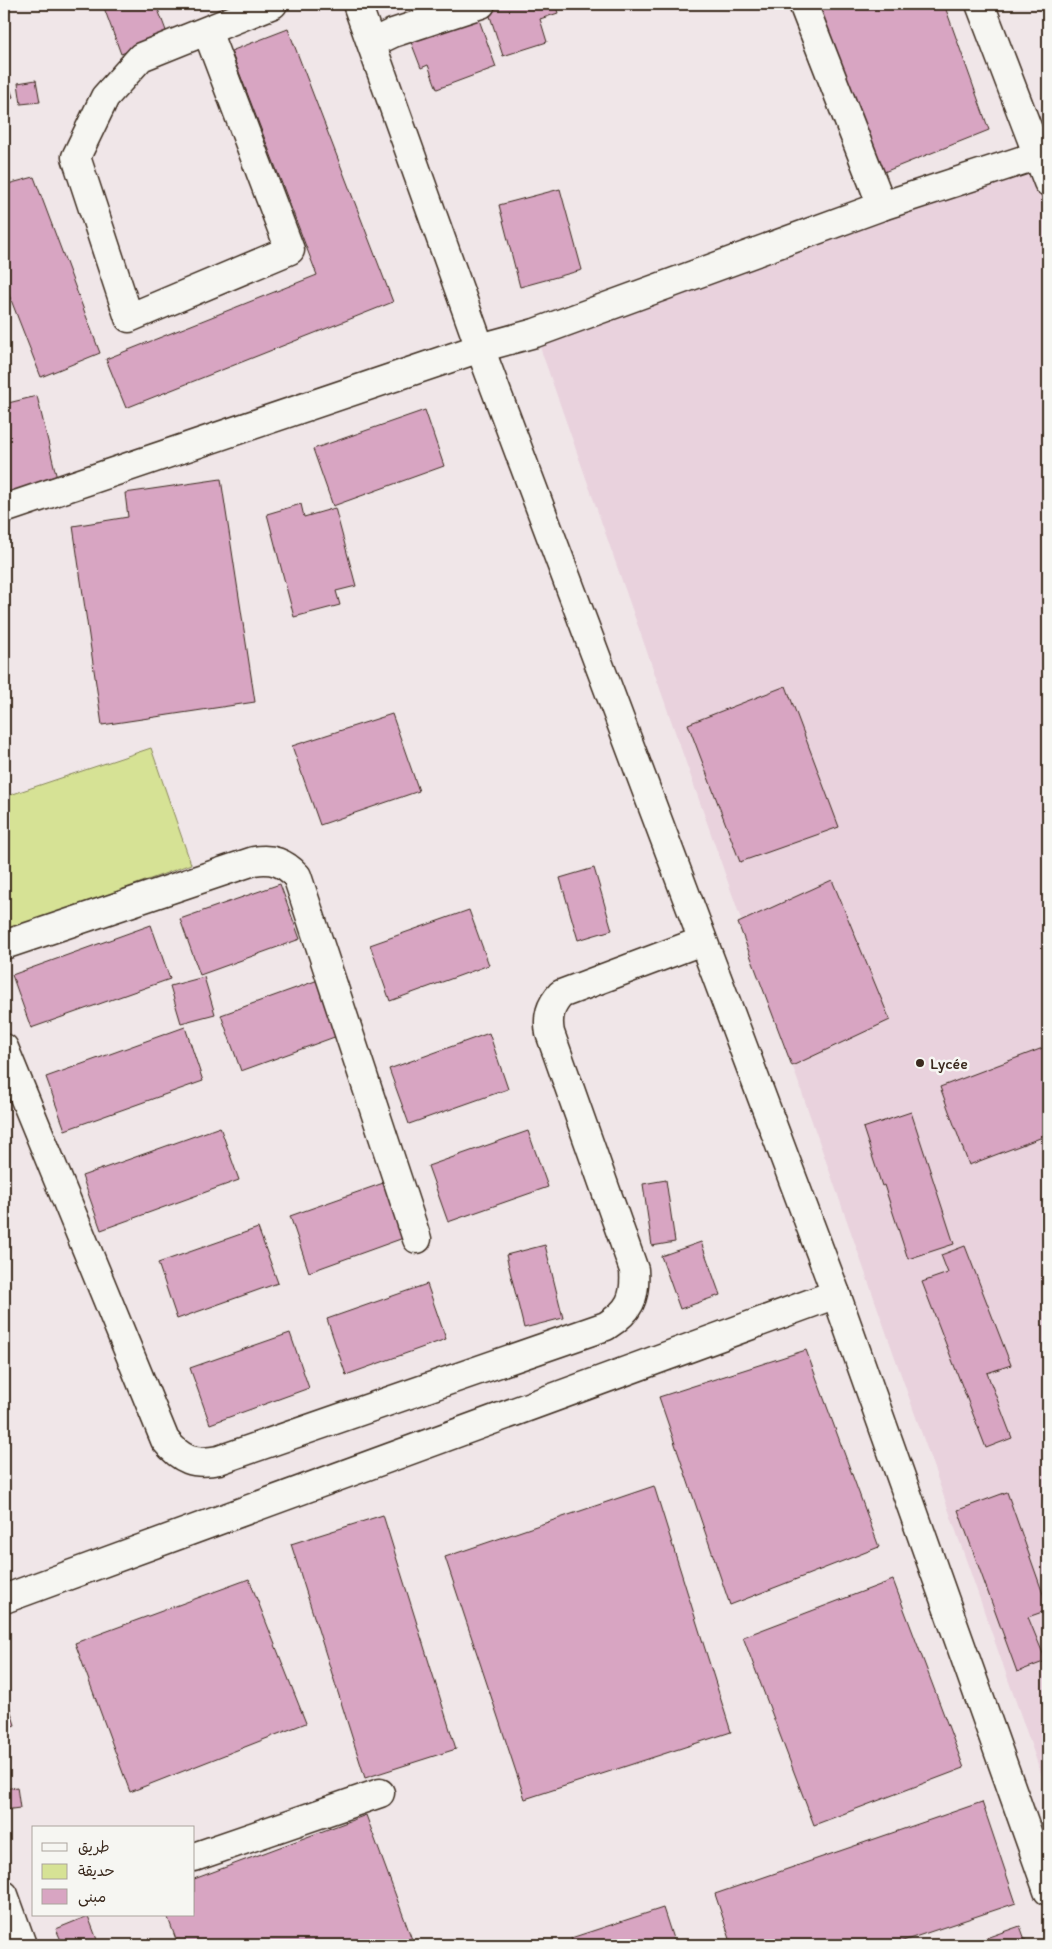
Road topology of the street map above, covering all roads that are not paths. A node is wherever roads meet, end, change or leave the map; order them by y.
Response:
1 (272, 4) edge
2 (481, 4) edge
3 (803, 4) edge
4 (980, 4) edge
5 (361, 5) edge
6 (207, 31) junction
7 (372, 43) junction
8 (1043, 154) edge
9 (1048, 182) edge
10 (882, 206) junction
11 (480, 348) junction
12 (4, 509) edge
13 (702, 940) junction
14 (4, 946) edge
15 (4, 1048) edge
16 (417, 1240) dead end
17 (836, 1294) junction
18 (4, 1600) edge
19 (380, 1793) dead end
20 (195, 1857) edge
21 (1048, 1891) edge
22 (17, 1909) edge
23 (22, 1945) edge

1 - 6 street
2 - 7 street
3 - 10 street
4 - 8 street
5 - 7 street
6 - 6 street
7 - 11 street
8 - 9 street
8 - 10 street
10 - 11 street
11 - 12 street
11 - 13 street
13 - 15 street
13 - 17 street
14 - 16 street
17 - 18 street
17 - 21 street
19 - 20 street
22 - 23 street

